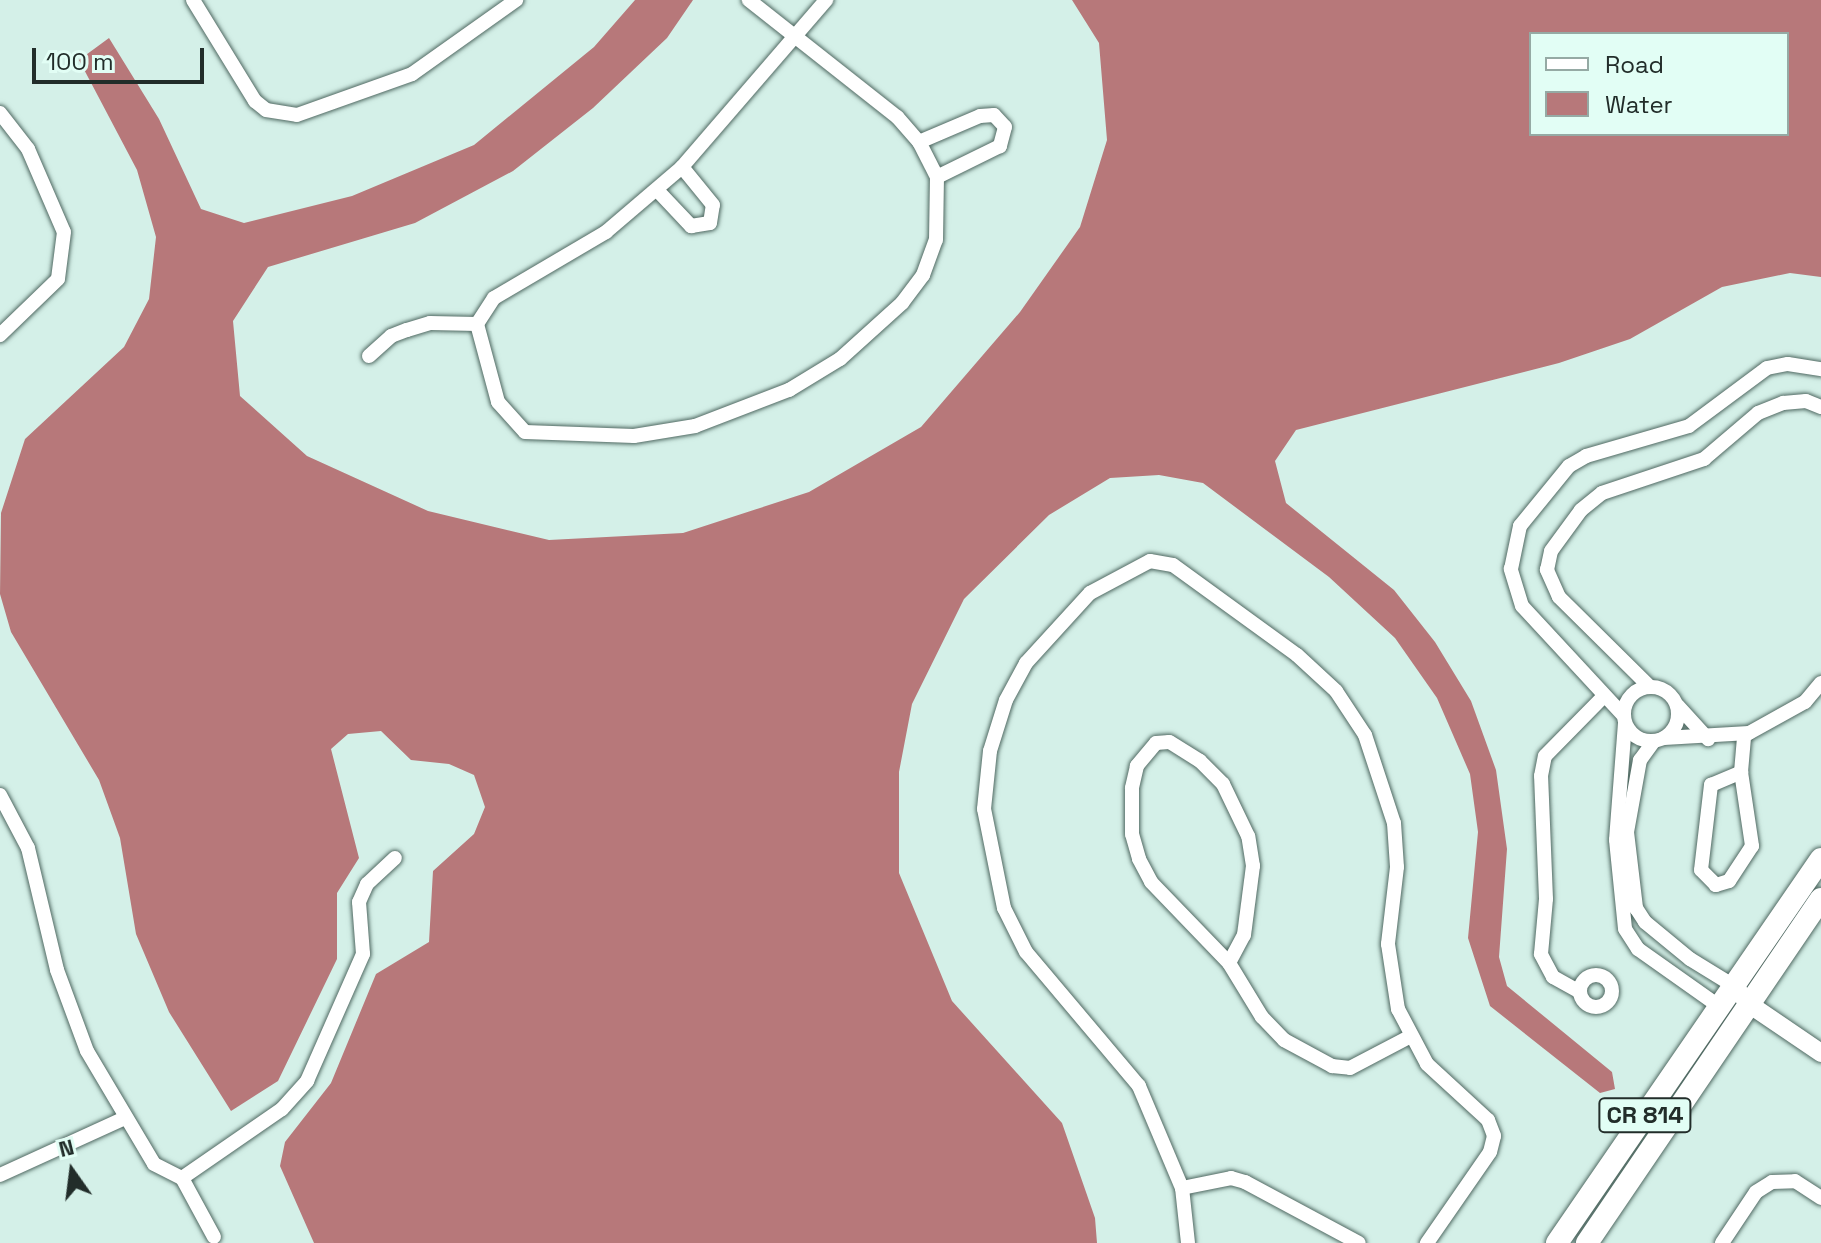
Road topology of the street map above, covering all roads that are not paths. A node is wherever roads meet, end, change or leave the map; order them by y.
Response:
1 (193, 0) edge
2 (516, 0) edge
3 (749, 0) edge
4 (826, 0) edge
5 (795, 35) junction
6 (0, 113) edge
7 (919, 142) junction
8 (682, 167) junction
9 (937, 177) junction
10 (657, 190) junction
11 (477, 324) junction
12 (0, 335) edge
13 (369, 356) dead end
14 (1821, 369) edge
15 (1821, 407) edge
16 (1821, 683) edge
17 (1638, 692) junction
18 (1606, 697) junction
19 (1678, 706) junction
20 (1625, 720) junction
21 (1744, 734) junction
22 (1708, 739) junction
23 (1659, 740) junction
24 (1741, 772) junction
25 (0, 795) edge
26 (5, 818) edge
27 (395, 858) dead end
28 (1821, 859) edge
29 (1821, 899) edge
30 (1229, 963) junction
31 (1734, 986) junction
32 (1580, 992) dead end
33 (1749, 1004) junction
34 (1720, 1007) junction
35 (1409, 1037) junction
36 (1821, 1053) edge
37 (125, 1118) junction
38 (0, 1175) edge
39 (182, 1178) junction
40 (1182, 1188) junction
41 (1821, 1198) edge
42 (214, 1237) dead end
43 (1188, 1243) edge
44 (1359, 1243) edge
45 (1427, 1243) edge
46 (1557, 1243) edge
47 (1587, 1243) edge
48 (1722, 1243) edge

1 - 2 street
3 - 5 street
4 - 5 street
5 - 7 street
5 - 8 street
6 - 12 street
7 - 9 street
7 - 9 street
8 - 10 street
8 - 10 street
9 - 11 street
10 - 11 street
11 - 13 street
14 - 18 street
15 - 17 street
16 - 21 street
17 - 18 street
17 - 19 street
17 - 20 street
18 - 20 street
18 - 32 street
19 - 22 street
19 - 23 street
20 - 23 street
20 - 34 street
21 - 22 street
21 - 24 street
22 - 23 street
23 - 31 street
24 - 24 street
25 - 26 street
26 - 37 street
27 - 39 street
28 - 31 main road, CR 814
29 - 33 main road, CR 814
30 - 30 street
30 - 35 street
31 - 33 street
31 - 34 main road, CR 814
33 - 34 street
33 - 36 street
33 - 47 main road, CR 814
34 - 46 main road, CR 814
35 - 40 street
35 - 45 street
37 - 38 street
37 - 39 street
39 - 42 street
40 - 43 street
40 - 44 street
41 - 48 street

